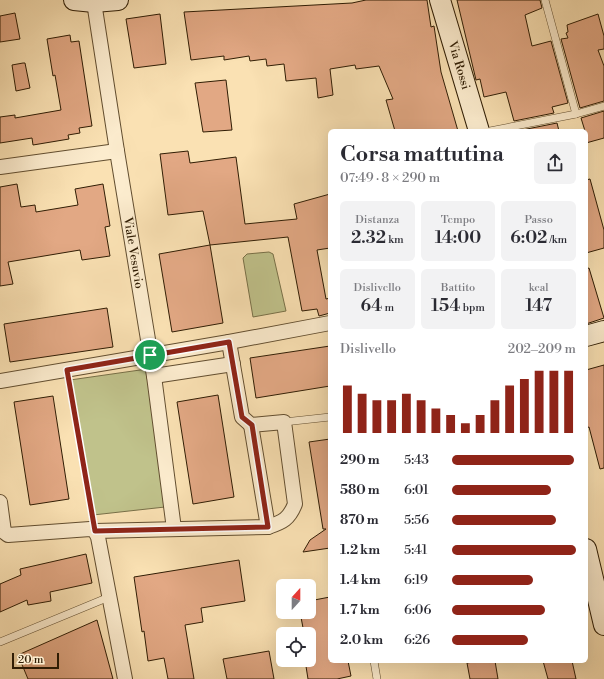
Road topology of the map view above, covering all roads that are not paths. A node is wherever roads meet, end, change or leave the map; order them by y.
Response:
1 (74, 0) edge
2 (118, 0) edge
3 (440, 0) edge
4 (545, 0) edge
5 (94, 2) junction
6 (604, 106) edge
7 (576, 114) junction
8 (478, 129) edge
9 (500, 129) edge
10 (117, 151) junction
11 (0, 167) edge
12 (328, 323) edge
13 (604, 331) edge
14 (588, 335) edge
15 (229, 342) junction
16 (150, 355) junction
17 (233, 364) junction
18 (154, 376) junction
19 (0, 381) edge
20 (328, 417) edge
21 (284, 422) junction
22 (252, 425) junction
23 (0, 502) edge
24 (268, 527) junction
25 (174, 529) junction
26 (95, 531) junction
27 (588, 557) edge
28 (109, 597) junction
29 (604, 625) edge
30 (0, 642) edge
31 (374, 663) edge
32 (125, 679) edge
33 (377, 679) edge

1 - 5 street
2 - 5 street
3 - 8 street, Via Rossi
4 - 7 lane
5 - 10 street, Viale Vesuvio
6 - 7 lane
7 - 9 lane
10 - 11 street
10 - 16 street, Viale Vesuvio
12 - 15 street
13 - 14 street
15 - 16 street
15 - 17 street
16 - 18 street, Viale Vesuvio
16 - 19 street
17 - 18 street
17 - 22 street
18 - 25 street, Viale Vesuvio
20 - 21 lane
21 - 22 street
21 - 24 street
22 - 24 street
23 - 26 street
24 - 25 street
25 - 26 street
26 - 28 street
27 - 29 street
28 - 30 lane
28 - 32 street
31 - 33 lane

